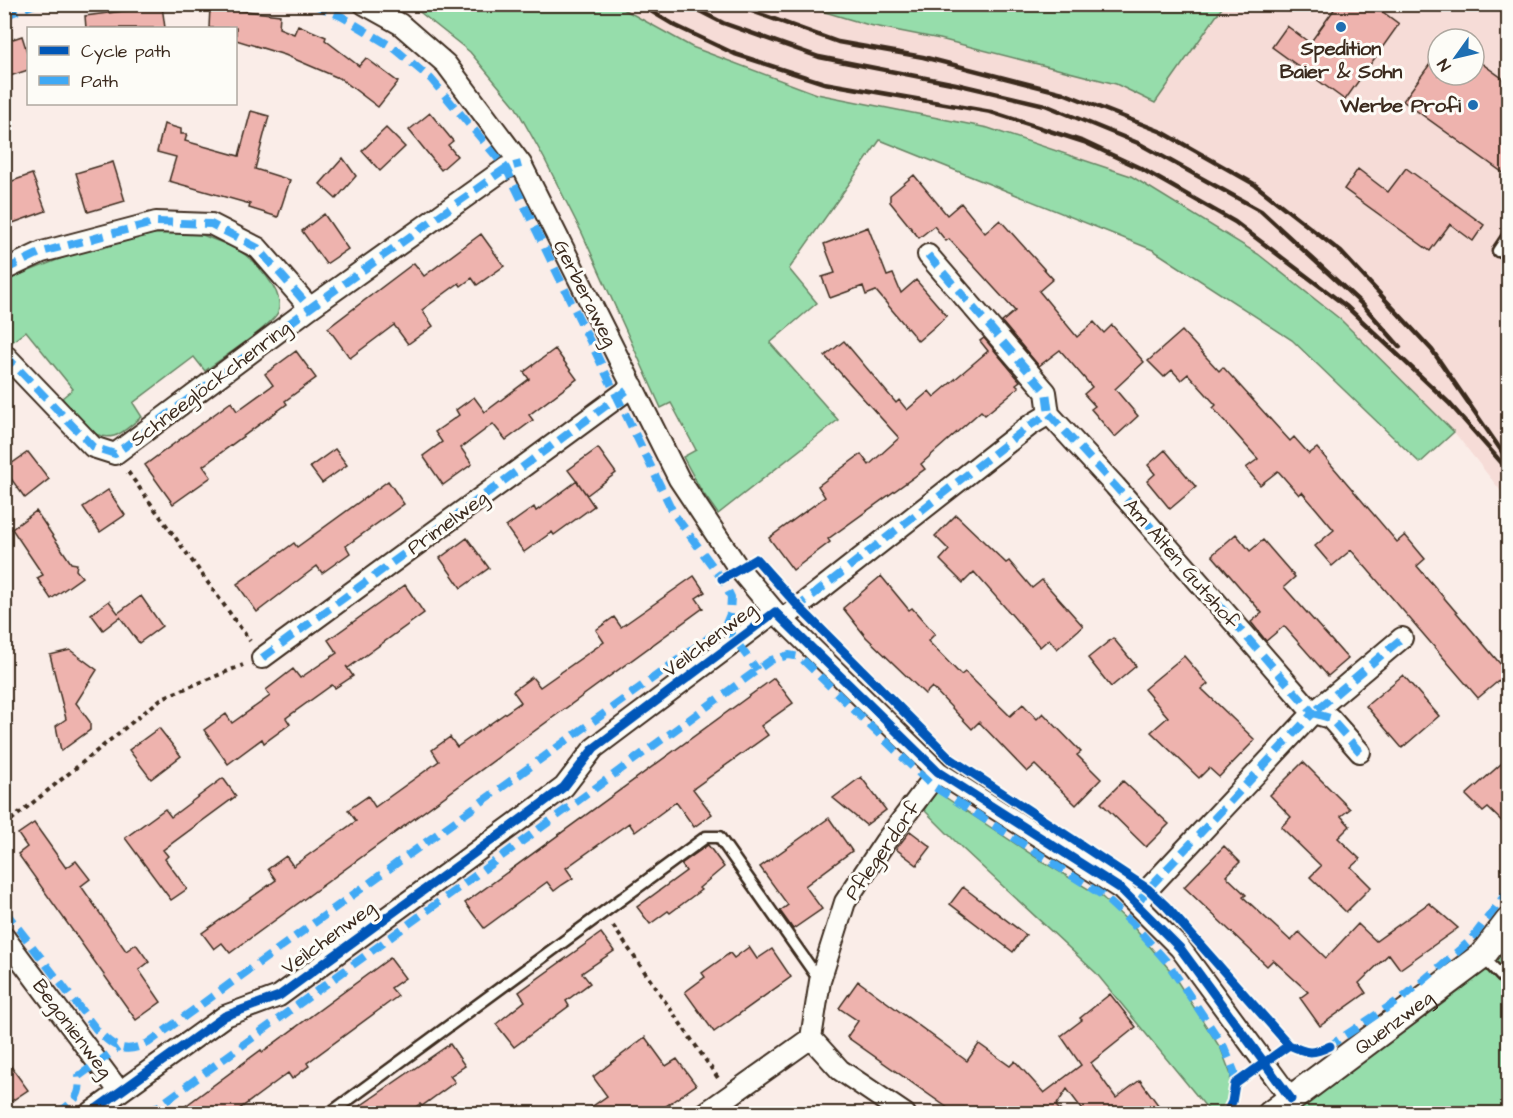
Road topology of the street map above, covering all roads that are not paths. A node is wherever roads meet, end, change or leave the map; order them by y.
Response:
1 (364, 4) edge
2 (521, 164) junction
3 (1509, 236) edge
4 (1498, 251) dead end
5 (928, 255) dead end
6 (4, 270) edge
7 (310, 308) junction
8 (4, 354) edge
9 (633, 386) junction
10 (1049, 414) junction
11 (779, 616) junction
12 (1402, 638) dead end
13 (262, 658) road end
14 (1313, 713) junction
15 (1360, 752) dead end
16 (939, 772) junction
17 (1137, 904) junction
18 (1509, 922) edge
19 (4, 937) edge
20 (1482, 956) junction
21 (820, 981) junction
22 (1509, 983) edge
23 (811, 1038) junction
24 (119, 1091) junction
25 (1281, 1106) edge
26 (89, 1113) edge
27 (329, 1113) edge
28 (704, 1113) edge
29 (905, 1113) edge

1 - 2 street, Gerberaweg
2 - 7 street, Schneeglöckchenring
2 - 9 street, Gerberaweg
3 - 4 lane
5 - 10 street, Am Alten Gutshof
6 - 7 street, Schneeglöckchenring
7 - 8 street, Schneeglöckchenring
9 - 11 street, Gerberaweg
9 - 13 street, Primelweg
10 - 11 street
10 - 14 street, Am Alten Gutshof
11 - 16 street, Veilchenweg
11 - 24 street, Veilchenweg
12 - 14 street
14 - 15 street, Am Alten Gutshof
14 - 17 street
16 - 17 street, Veilchenweg
16 - 21 street, Pflegerdorf
17 - 25 street, Veilchenweg
18 - 20 street, Quenzweg
19 - 24 street, Begonienweg
20 - 22 lane
20 - 25 street, Quenzweg
21 - 23 street, Pflegerdorf
21 - 27 lane
23 - 28 street
23 - 29 street
24 - 26 street, Veilchenweg

